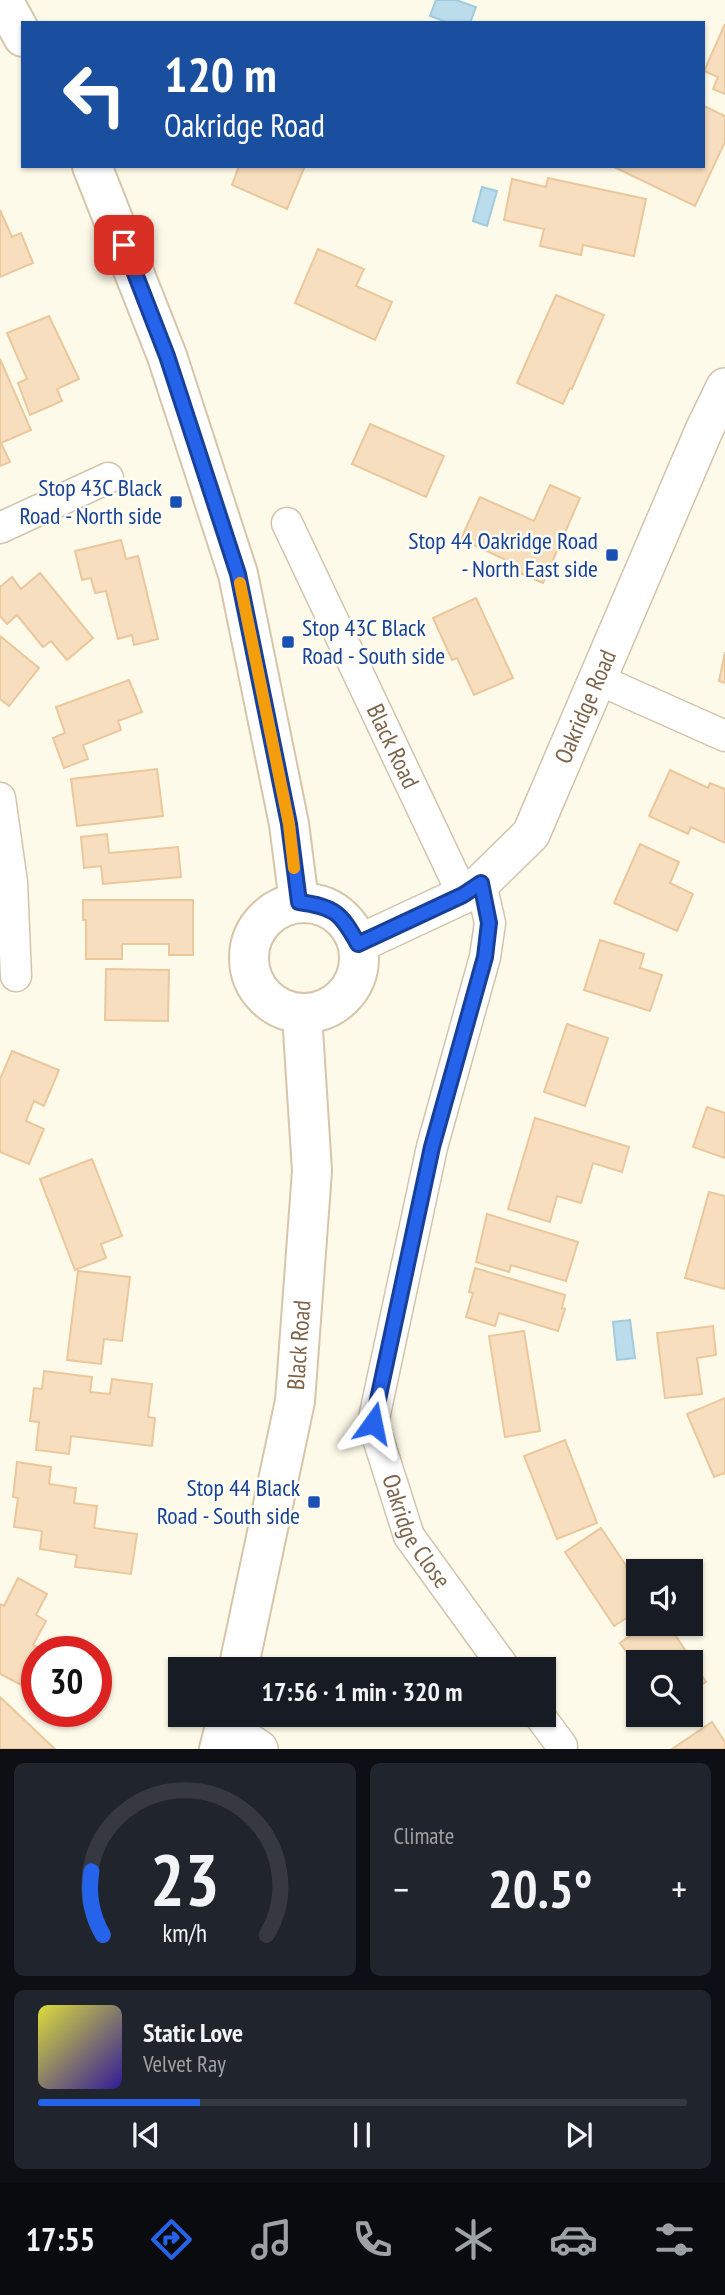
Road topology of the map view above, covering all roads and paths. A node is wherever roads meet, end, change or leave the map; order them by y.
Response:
1 (3, 0) edge
2 (21, 33) edge
3 (93, 168) edge
4 (725, 387) edge
5 (108, 478) dead end
6 (287, 523) dead end
7 (0, 528) edge
8 (597, 679) junction
9 (725, 736) edge
10 (0, 798) edge
11 (472, 889) junction
12 (299, 902) junction
13 (358, 944) junction
14 (16, 976) dead end
15 (302, 1014) junction
16 (241, 1657) edge
17 (497, 1657) edge
18 (548, 1727) edge
19 (224, 1730) edge
20 (562, 1746) dead end
21 (259, 1749) edge

1 - 2 main road
3 - 12 main road
4 - 8 street, Oakridge Road
5 - 7 street
6 - 11 street, Black Road
8 - 9 street
8 - 11 street, Oakridge Road
10 - 14 street
11 - 13 street, Oakridge Road
11 - 17 street, Oakridge Close
12 - 13 main road
12 - 15 main road
13 - 15 main road
15 - 16 main road, Black Road
18 - 20 street
19 - 21 street

